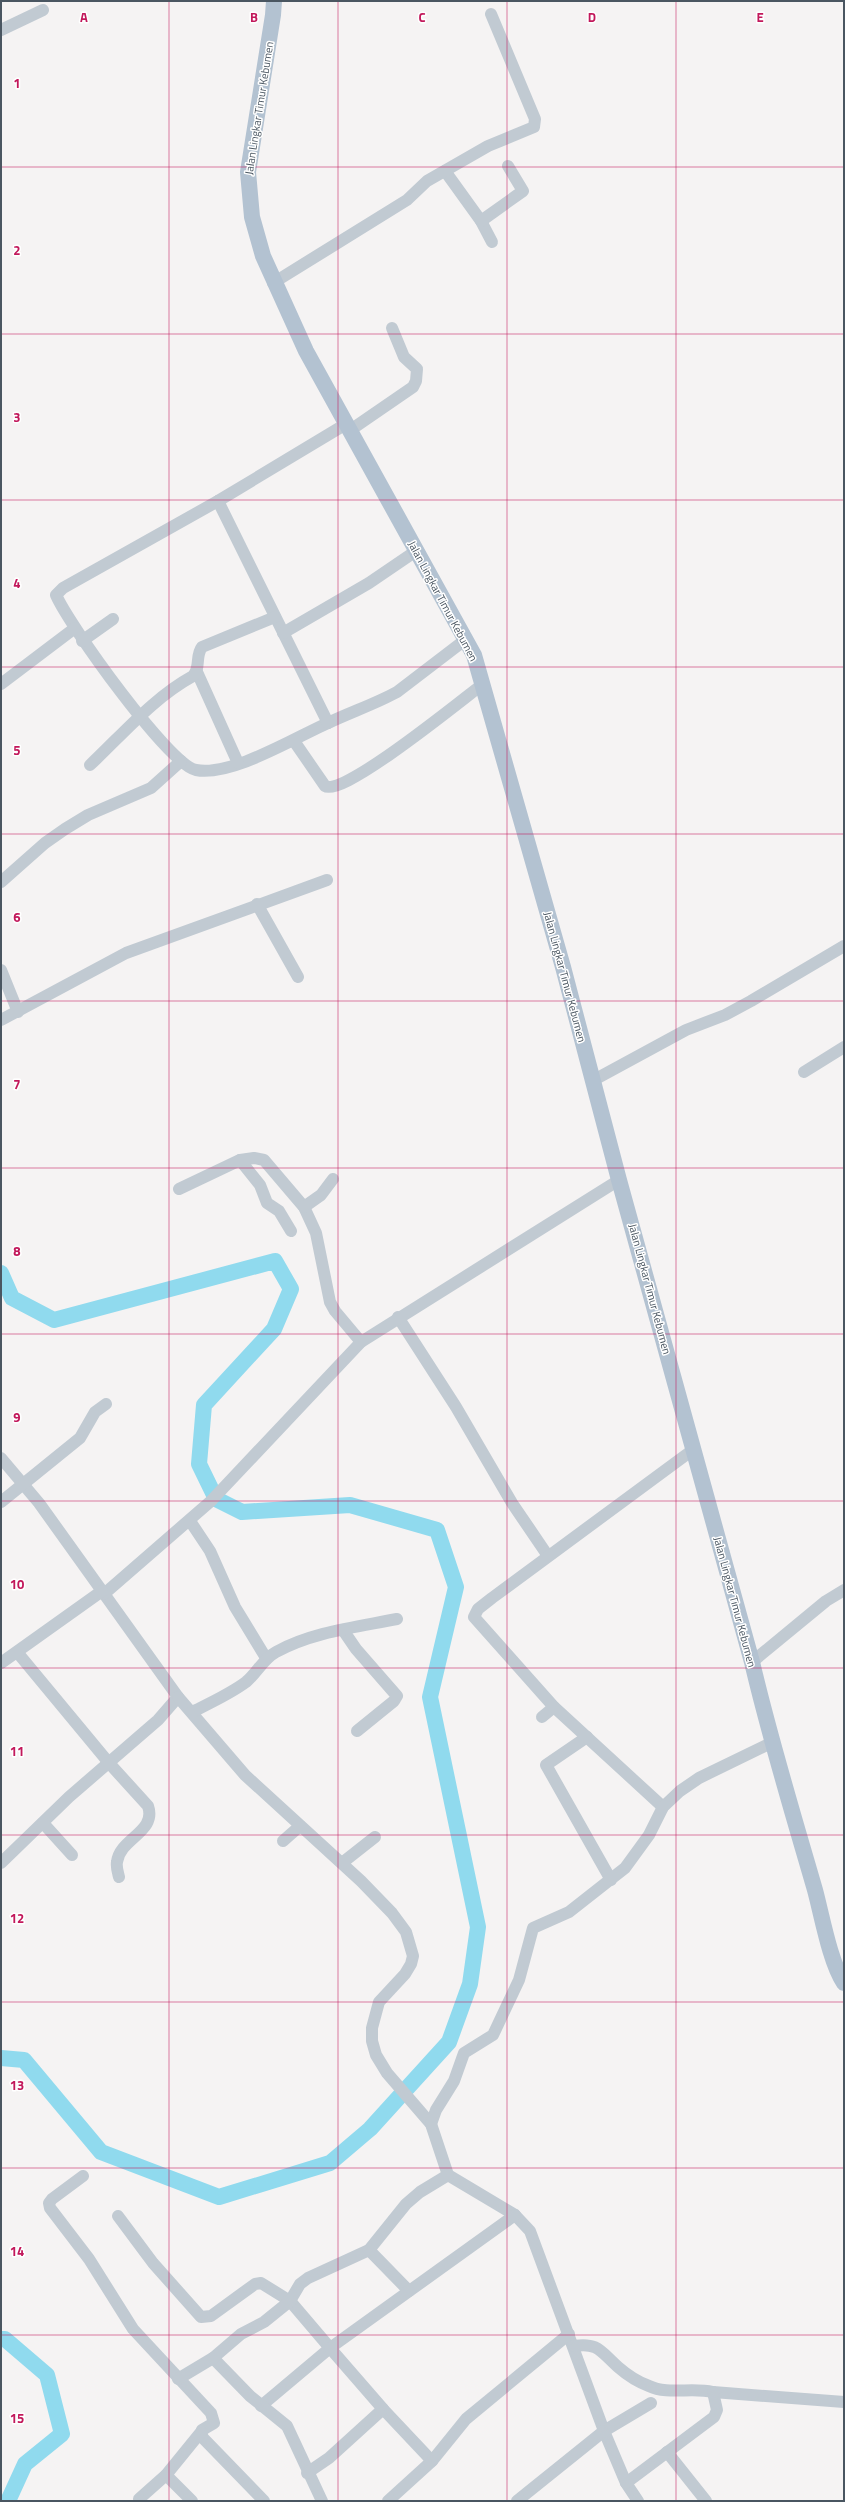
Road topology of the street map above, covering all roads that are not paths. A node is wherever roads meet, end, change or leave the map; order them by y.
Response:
1 (274, 1) edge
2 (43, 10) dead end
3 (491, 14) dead end
4 (1, 30) edge
5 (508, 166) dead end
6 (444, 171) junction
7 (481, 221) junction
8 (492, 242) dead end
9 (273, 283) junction
10 (392, 328) dead end
11 (347, 428) junction
12 (218, 501) junction
13 (416, 551) junction
14 (275, 617) junction
15 (113, 619) dead end
16 (75, 628) junction
17 (283, 633) junction
18 (465, 640) junction
19 (82, 641) junction
20 (197, 672) junction
21 (1, 684) edge
22 (483, 684) junction
23 (142, 717) junction
24 (328, 723) junction
25 (294, 741) junction
26 (181, 761) junction
27 (238, 763) junction
28 (90, 765) dead end
29 (327, 880) dead end
30 (1, 882) edge
31 (257, 904) junction
32 (844, 946) edge
33 (1, 970) edge
34 (298, 977) dead end
35 (15, 1013) junction
36 (1, 1020) edge
37 (844, 1047) edge
38 (804, 1072) dead end
39 (592, 1081) junction
40 (240, 1160) junction
41 (333, 1179) dead end
42 (618, 1180) junction
43 (179, 1189) dead end
44 (304, 1207) junction
45 (291, 1231) dead end
46 (398, 1317) junction
47 (361, 1342) junction
48 (106, 1404) dead end
49 (694, 1449) junction
50 (1, 1458) edge
51 (24, 1483) junction
52 (1, 1502) edge
53 (190, 1521) junction
54 (548, 1556) junction
55 (844, 1590) edge
56 (103, 1592) junction
57 (397, 1619) dead end
58 (343, 1630) junction
59 (17, 1652) junction
60 (266, 1658) junction
61 (752, 1662) junction
62 (1, 1663) edge
63 (178, 1697) junction
64 (554, 1707) junction
65 (192, 1712) junction
66 (542, 1717) dead end
67 (357, 1731) dead end
68 (587, 1737) junction
69 (771, 1743) junction
70 (109, 1763) junction
71 (663, 1807) junction
72 (43, 1823) junction
73 (300, 1826) junction
74 (374, 1837) dead end
75 (283, 1841) dead end
76 (72, 1855) dead end
77 (2, 1860) edge
78 (342, 1863) junction
79 (119, 1877) dead end
80 (611, 1880) junction
81 (842, 1975) edge
82 (428, 2121) junction
83 (448, 2175) junction
84 (83, 2176) dead end
85 (515, 2215) junction
86 (118, 2216) dead end
87 (369, 2250) junction
88 (409, 2291) junction
89 (290, 2301) junction
90 (569, 2334) junction
91 (574, 2346) junction
92 (330, 2348) junction
93 (213, 2358) junction
94 (178, 2379) junction
95 (713, 2392) junction
96 (844, 2402) edge
97 (651, 2403) dead end
98 (261, 2406) junction
99 (383, 2410) junction
100 (611, 2427) junction
101 (201, 2432) junction
102 (667, 2452) junction
103 (432, 2461) junction
104 (307, 2473) junction
105 (166, 2475) junction
106 (626, 2483) junction
107 (139, 2500) dead end
108 (192, 2501) edge
109 (264, 2501) edge
110 (322, 2501) edge
111 (388, 2501) edge
112 (517, 2501) edge
113 (638, 2501) edge
114 (706, 2501) edge

1 - 9 main road, Jalan Lingkar Timur Kebumen
2 - 4 street
3 - 6 street
5 - 7 street
6 - 7 street
6 - 9 street
7 - 8 street
9 - 11 main road, Jalan Lingkar Timur Kebumen
10 - 11 street
11 - 12 street
11 - 13 main road, Jalan Lingkar Timur Kebumen
12 - 14 street
12 - 16 street
13 - 17 street
13 - 18 main road, Jalan Lingkar Timur Kebumen
14 - 17 street
14 - 20 street
15 - 19 street
16 - 19 street
16 - 21 street
17 - 24 street
18 - 22 main road, Jalan Lingkar Timur Kebumen
18 - 24 street
19 - 23 street
20 - 23 street
20 - 27 street
22 - 25 street
22 - 39 main road, Jalan Lingkar Timur Kebumen
23 - 26 street
23 - 28 street
24 - 25 street
25 - 27 street
26 - 27 street
26 - 30 street
29 - 31 street
31 - 34 street
31 - 35 street
32 - 39 street
33 - 35 street
35 - 36 street
37 - 38 street
39 - 42 main road, Jalan Lingkar Timur Kebumen
40 - 43 street
40 - 44 street
40 - 45 street
41 - 44 street
42 - 46 street
42 - 49 main road, Jalan Lingkar Timur Kebumen
44 - 47 street
46 - 47 street
46 - 54 street
47 - 53 street
48 - 51 street
49 - 54 street
49 - 61 main road, Jalan Lingkar Timur Kebumen
50 - 51 street
51 - 52 street
51 - 56 street
53 - 56 street
53 - 60 street
54 - 64 street
55 - 61 street
56 - 59 street
56 - 63 street
57 - 58 street
58 - 60 street
58 - 67 street
59 - 62 street
59 - 70 street
60 - 65 street
61 - 69 main road, Jalan Lingkar Timur Kebumen
63 - 65 street
63 - 70 street
64 - 66 street
64 - 68 street
65 - 73 street
68 - 71 street
68 - 80 street
69 - 71 street
69 - 81 main road, Jalan Lingkar Timur Kebumen
70 - 72 street
70 - 79 street
71 - 80 street
72 - 76 street
72 - 77 street
73 - 75 street
73 - 78 street
74 - 78 street
78 - 82 street
80 - 82 street
82 - 83 street
83 - 85 street
83 - 87 street
84 - 94 street
85 - 88 street
85 - 90 street
86 - 89 street
87 - 88 street
87 - 89 street
88 - 92 street
89 - 92 street
89 - 93 street
90 - 91 street
90 - 103 street
91 - 95 street
91 - 100 street
92 - 98 street
92 - 99 street
93 - 94 street
93 - 98 street
94 - 101 street
95 - 96 street
95 - 102 street
97 - 100 street
98 - 104 street
99 - 103 street
99 - 104 street
100 - 106 street
100 - 112 street
101 - 105 street
101 - 109 street
102 - 106 street
102 - 114 street
103 - 111 street
104 - 110 street
105 - 107 street
105 - 108 street
106 - 113 street

